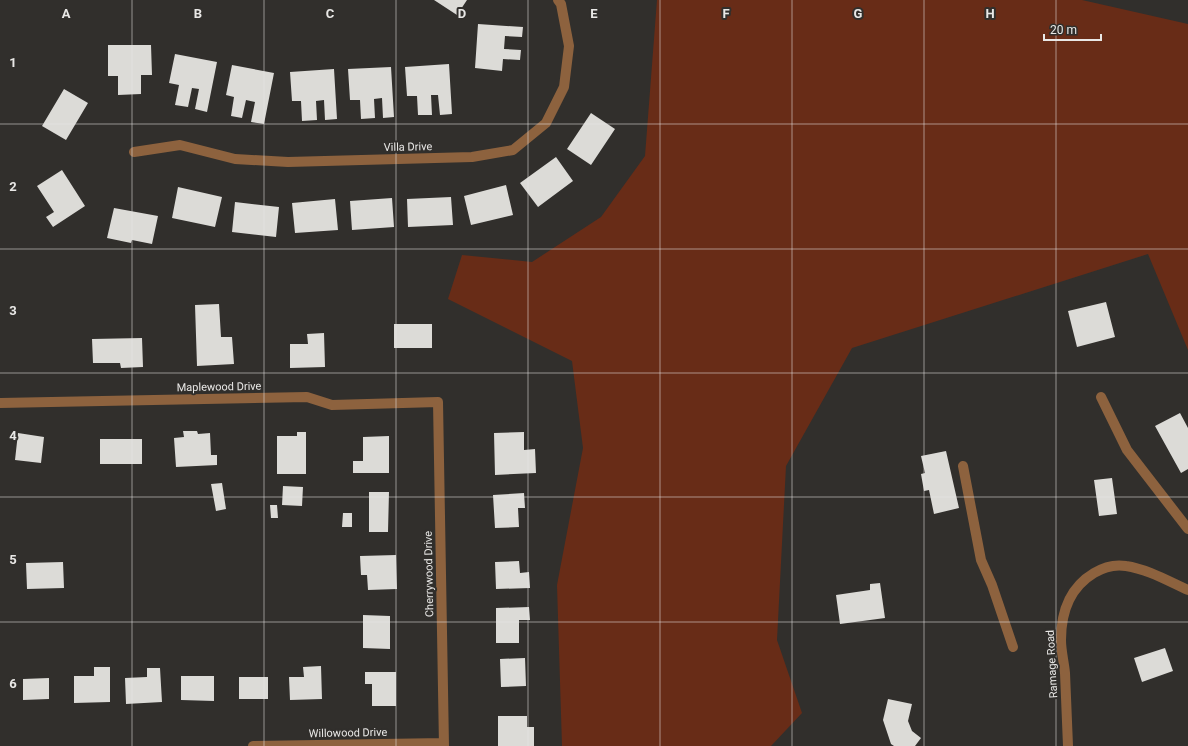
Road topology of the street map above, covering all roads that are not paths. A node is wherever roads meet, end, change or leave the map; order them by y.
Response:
1 (558, 0) edge
2 (134, 152) dead end
3 (1101, 397) dead end
4 (438, 402) joint
5 (0, 403) edge
6 (963, 466) dead end
7 (1188, 529) edge
8 (1188, 590) edge
9 (1013, 647) dead end
10 (444, 745) edge
11 (253, 746) edge
12 (1068, 746) edge

1 - 2 street, Villa Drive
3 - 7 street
4 - 5 street, Maplewood Drive
4 - 10 street, Cherrywood Drive
6 - 9 street
8 - 12 street, Ramage Road
10 - 11 street, Willowood Drive

